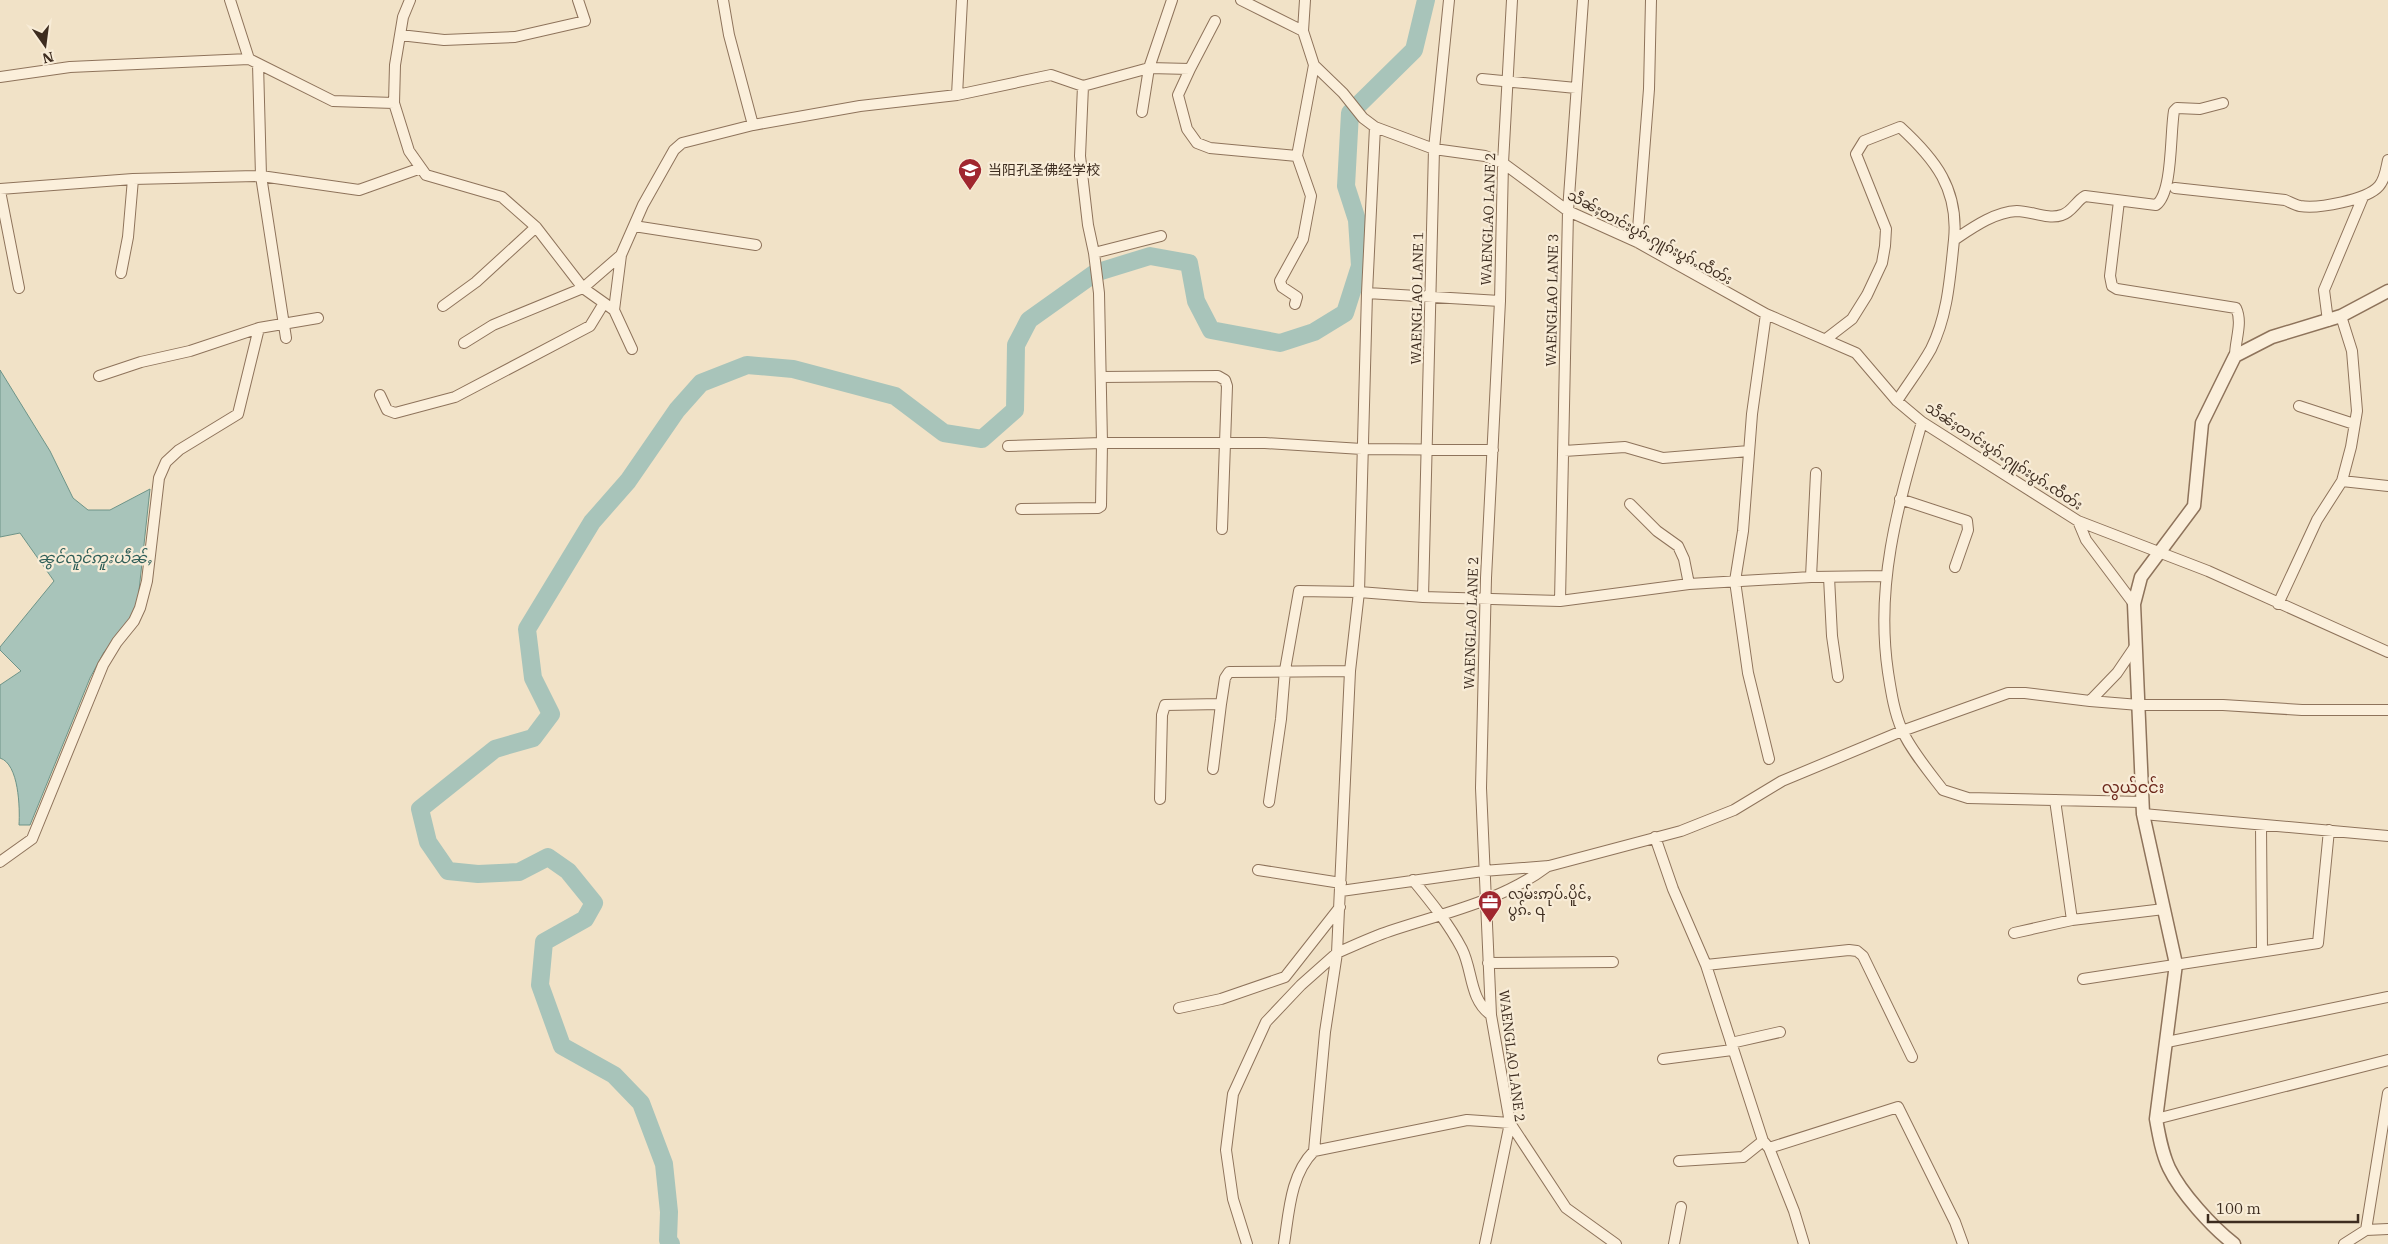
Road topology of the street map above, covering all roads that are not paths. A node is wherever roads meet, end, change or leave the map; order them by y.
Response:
1 (230, 0) edge
2 (410, 0) edge
3 (578, 0) edge
4 (723, 0) edge
5 (962, 0) edge
6 (1172, 0) edge
7 (1240, 0) edge
8 (1305, 0) edge
9 (1449, 0) edge
10 (1512, 0) edge
11 (1583, 0) edge
12 (1650, 0) edge
13 (1215, 21) dead end
14 (1303, 31) junction
15 (400, 35) junction
16 (249, 59) junction
17 (258, 64) junction
18 (1314, 65) junction
19 (1149, 68) junction
20 (1190, 69) junction
21 (0, 77) edge
22 (1482, 79) dead end
23 (1508, 81) junction
24 (1083, 86) junction
25 (1576, 88) junction
26 (957, 95) junction
27 (2223, 102) dead end
28 (394, 103) junction
29 (1142, 112) dead end
30 (753, 125) junction
31 (1375, 127) junction
32 (1434, 149) junction
33 (1297, 156) junction
34 (2388, 160) edge
35 (1503, 163) junction
36 (421, 168) junction
37 (261, 176) junction
38 (133, 179) junction
39 (2175, 188) dead end
40 (0, 190) edge
41 (2363, 197) junction
42 (2119, 201) junction
43 (1568, 211) junction
44 (634, 226) junction
45 (536, 227) junction
46 (1161, 236) dead end
47 (1954, 240) junction
48 (1637, 242) junction
49 (756, 245) dead end
50 (1094, 253) junction
51 (620, 255) junction
52 (121, 273) dead end
53 (19, 288) dead end
54 (584, 288) junction
55 (2388, 291) edge
56 (1367, 293) junction
57 (1430, 297) junction
58 (1500, 301) junction
59 (604, 302) junction
60 (1295, 304) dead end
61 (443, 306) dead end
62 (614, 310) junction
63 (1766, 314) junction
64 (2341, 316) junction
65 (318, 318) dead end
66 (2328, 320) junction
67 (284, 324) junction
68 (259, 328) junction
69 (286, 338) dead end
70 (1826, 339) junction
71 (464, 342) dead end
72 (632, 349) dead end
73 (2235, 356) junction
74 (99, 376) dead end
75 (1101, 377) junction
76 (380, 395) dead end
77 (1897, 401) junction
78 (2299, 406) dead end
79 (1922, 422) junction
80 (2354, 424) junction
81 (1102, 443) junction
82 (1223, 444) junction
83 (1008, 446) dead end
84 (1426, 448) junction
85 (1362, 449) junction
86 (1493, 450) junction
87 (1564, 451) junction
88 (1749, 451) junction
89 (1816, 474) dead end
90 (2342, 481) junction
91 (2388, 486) edge
92 (1900, 499) junction
93 (1630, 504) dead end
94 (1021, 509) dead end
95 (2078, 521) junction
96 (1222, 529) dead end
97 (2161, 552) junction
98 (1955, 567) dead end
99 (1886, 576) junction
100 (1811, 577) junction
101 (1829, 577) junction
102 (1735, 581) junction
103 (1689, 584) junction
104 (1359, 592) junction
105 (1423, 598) junction
106 (1485, 599) junction
107 (1560, 601) junction
108 (2134, 604) junction
109 (2278, 604) junction
110 (2136, 645) junction
111 (2388, 652) edge
112 (1285, 670) junction
113 (1350, 671) junction
114 (1838, 676) dead end
115 (2090, 702) junction
116 (1221, 704) junction
117 (2139, 705) junction
118 (2388, 710) edge
119 (1902, 732) junction
120 (1769, 758) dead end
121 (1213, 769) dead end
122 (1160, 799) dead end
123 (2055, 800) junction
124 (1270, 802) dead end
125 (2143, 808) junction
126 (2261, 824) junction
127 (2329, 830) junction
128 (2388, 836) edge
129 (1655, 837) junction
130 (0, 862) edge
131 (1549, 866) junction
132 (1258, 870) dead end
133 (1483, 871) junction
134 (1413, 880) junction
135 (1341, 887) junction
136 (1484, 901) junction
137 (1340, 908) junction
138 (2164, 909) junction
139 (1441, 915) junction
140 (2072, 920) junction
141 (2014, 933) dead end
142 (2262, 952) junction
143 (1337, 953) junction
144 (1613, 962) dead end
145 (1488, 963) junction
146 (2176, 964) junction
147 (1706, 965) junction
148 (2082, 979) dead end
149 (2388, 996) edge
150 (1180, 1008) dead end
151 (1491, 1015) junction
152 (1780, 1032) dead end
153 (2167, 1042) junction
154 (1732, 1046) junction
155 (1912, 1057) dead end
156 (1663, 1059) dead end
157 (2388, 1060) edge
158 (2388, 1093) edge
159 (2156, 1119) junction
160 (1510, 1123) junction
161 (1766, 1144) junction
162 (1314, 1151) junction
163 (1679, 1161) dead end
164 (1681, 1207) dead end
165 (2388, 1228) edge
166 (2366, 1230) junction
167 (1247, 1244) edge
168 (1284, 1244) edge
169 (1485, 1244) edge
170 (1616, 1244) edge
171 (1674, 1244) edge
172 (1804, 1244) edge
173 (1963, 1244) edge
174 (2234, 1244) edge
175 (2344, 1244) edge

1 - 16 street
2 - 15 street
3 - 15 street
4 - 30 street
5 - 26 street
6 - 19 street
7 - 14 street
8 - 14 street
9 - 32 street, WAENGLAO LANE 1
10 - 23 street, WAENGLAO LANE 2
11 - 25 street, WAENGLAO LANE 3
12 - 48 street
13 - 20 street
14 - 18 street
15 - 28 street
16 - 17 street
16 - 21 street
17 - 28 street
17 - 37 street
18 - 31 street, သဵၼ်ႈတၢင်းပွၵ်ႉႁူၵ်းပွၵ်ႉၸဵတ်း
18 - 33 street
19 - 20 street
19 - 24 street
19 - 29 street
20 - 33 street
22 - 23 street
23 - 25 street
23 - 35 street, WAENGLAO LANE 2
24 - 26 street
24 - 50 street
25 - 43 street, WAENGLAO LANE 3
26 - 30 street
27 - 42 street
28 - 36 street
30 - 44 street
31 - 32 street, သဵၼ်ႈတၢင်းပွၵ်ႉႁူၵ်းပွၵ်ႉၸဵတ်း
31 - 56 street
32 - 35 street, သဵၼ်ႈတၢင်းပွၵ်ႉႁူၵ်းပွၵ်ႉၸဵတ်း
32 - 57 street, WAENGLAO LANE 1
33 - 60 street
34 - 41 street
35 - 43 street, သဵၼ်ႈတၢင်းပွၵ်ႉႁူၵ်းပွၵ်ႉၸဵတ်း
35 - 58 street, WAENGLAO LANE 2
36 - 37 street
36 - 45 street
37 - 38 street
37 - 67 street
38 - 40 street
38 - 52 street
39 - 41 street
40 - 53 street
41 - 66 street
42 - 47 street
42 - 73 street
43 - 48 street, သဵၼ်ႈတၢင်းပွၵ်ႉႁူၵ်းပွၵ်ႉၸဵတ်း
43 - 87 street, WAENGLAO LANE 3
44 - 49 street
44 - 51 street
45 - 54 street
45 - 61 street
46 - 50 street
47 - 70 street
47 - 77 street
48 - 63 street, သဵၼ်ႈတၢင်းပွၵ်ႉႁူၵ်းပွၵ်ႉၸဵတ်း
50 - 75 street
51 - 54 street
51 - 62 street
54 - 59 street
54 - 71 street
55 - 64 street
56 - 57 street
56 - 85 street
57 - 58 street
57 - 84 street, WAENGLAO LANE 1
58 - 86 street, WAENGLAO LANE 2
59 - 62 street
59 - 76 street
62 - 72 street
63 - 70 street, သဵၼ်ႈတၢင်းပွၵ်ႉႁူၵ်းပွၵ်ႉၸဵတ်း
63 - 88 street
64 - 66 street
64 - 80 street
65 - 67 street
66 - 73 street
67 - 68 street
67 - 69 street
68 - 74 street
68 - 130 street
70 - 77 street, သဵၼ်ႈတၢင်းပွၵ်ႉႁူၵ်းပွၵ်ႉၸဵတ်း
73 - 97 street
75 - 81 street
75 - 82 street
77 - 79 street, သဵၼ်ႈတၢင်းပွၵ်ႉႁူၵ်းပွၵ်ႉၸဵတ်း
78 - 80 street
79 - 92 street
79 - 95 street, သဵၼ်ႈတၢင်းပွၵ်ႉႁူၵ်းပွၵ်ႉၸဵတ်း
80 - 90 street
81 - 82 street
81 - 83 street
81 - 94 street
82 - 85 street
82 - 96 street
84 - 85 street
84 - 86 street
84 - 105 street, WAENGLAO LANE 1
85 - 104 street
86 - 106 street, WAENGLAO LANE 2
87 - 88 street
87 - 107 street, WAENGLAO LANE 3
88 - 102 street
89 - 100 street
90 - 91 street
90 - 109 street
92 - 98 street
92 - 99 street
93 - 103 street
95 - 97 street, သဵၼ်ႈတၢင်းပွၵ်ႉႁူၵ်းပွၵ်ႉၸဵတ်း
95 - 108 street
97 - 108 street
97 - 109 street, သဵၼ်ႈတၢင်းပွၵ်ႉႁူၵ်းပွၵ်ႉၸဵတ်း
99 - 101 street
99 - 119 street
100 - 101 street
100 - 102 street
101 - 114 street
102 - 103 street
102 - 120 street
103 - 107 street
104 - 105 street
104 - 112 street
104 - 113 street
105 - 106 street
106 - 107 street
106 - 133 street, WAENGLAO LANE 2
108 - 110 street
109 - 111 street, သဵၼ်ႈတၢင်းပွၵ်ႉႁူၵ်းပွၵ်ႉၸဵတ်း
110 - 115 street
110 - 117 street
112 - 113 street
112 - 116 street
112 - 124 street
113 - 135 street
115 - 117 street
115 - 119 street
116 - 121 street
116 - 122 street
117 - 118 street
117 - 125 street
119 - 123 street
119 - 129 street
123 - 125 street
123 - 140 street
125 - 126 street
125 - 138 street
126 - 127 street
126 - 142 street
127 - 128 street
127 - 142 street
129 - 131 street
129 - 147 street
131 - 133 street
131 - 136 street
132 - 135 street
133 - 134 street
133 - 136 street, WAENGLAO LANE 2
134 - 135 street
134 - 139 street
135 - 137 street
136 - 139 street
136 - 145 street, WAENGLAO LANE 2
137 - 143 street
137 - 150 street
138 - 140 street
138 - 146 street
139 - 143 street
139 - 151 street
140 - 141 street
142 - 146 street
143 - 162 street
143 - 167 street
144 - 145 street
145 - 151 street, WAENGLAO LANE 2
146 - 148 street
146 - 153 street
147 - 154 street
147 - 155 street
149 - 153 street
151 - 160 street, WAENGLAO LANE 2
152 - 154 street
153 - 159 street
154 - 156 street
154 - 161 street
157 - 159 street
158 - 166 street
159 - 174 street
160 - 162 street
160 - 169 street, WAENGLAO LANE 2
160 - 170 street
161 - 163 street
161 - 172 street
161 - 173 street
162 - 168 street
164 - 171 street
165 - 166 street
166 - 175 street

